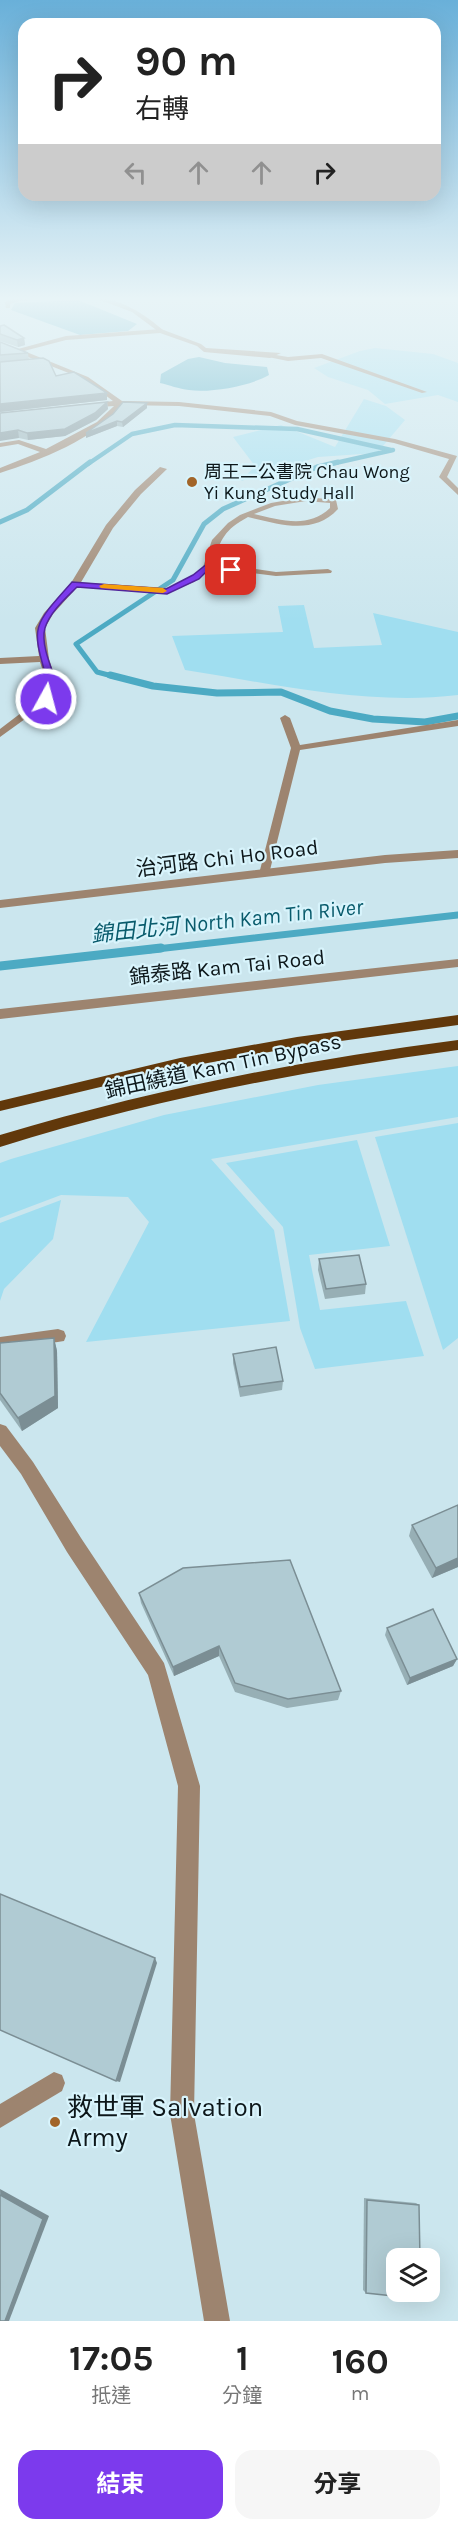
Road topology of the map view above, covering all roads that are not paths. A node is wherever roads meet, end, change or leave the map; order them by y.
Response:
1 (92, 405) edge
2 (119, 405) edge
3 (203, 405) edge
4 (77, 407) edge
5 (0, 445) edge
6 (45, 451) junction
7 (163, 470) dead end
8 (0, 471) edge
9 (458, 493) edge
10 (249, 515) junction
11 (208, 565) junction
12 (328, 571) dead end
13 (75, 584) junction
14 (45, 659) junction
15 (0, 660) edge
16 (285, 718) dead end
17 (458, 723) edge
18 (0, 734) edge
19 (297, 748) junction
20 (458, 854) edge
21 (264, 874) junction
22 (0, 904) edge
23 (458, 963) edge
24 (0, 1014) edge
25 (458, 1020) edge
26 (458, 1045) edge
27 (0, 1106) edge
28 (0, 1141) edge
29 (58, 1336) dead end
30 (0, 1344) edge
31 (0, 1432) edge
32 (54, 2083) dead end
33 (0, 2117) edge
34 (217, 2321) edge

1 - 4 street
2 - 6 street
3 - 9 street
5 - 6 street
6 - 8 street
7 - 13 street
10 - 10 lane
10 - 11 lane
11 - 12 lane
11 - 13 lane
13 - 14 street
14 - 15 street
14 - 18 street
16 - 19 lane
17 - 19 lane
19 - 21 lane
20 - 21 street, 治河路 Chi Ho Road
21 - 22 street, 治河路 Chi Ho Road
23 - 24 street, 錦泰路 Kam Tai Road
25 - 27 main road, 錦田繞道 Kam Tin Bypass
26 - 28 main road, 錦田繞道 Kam Tin Bypass
29 - 30 street
31 - 34 street
32 - 33 lane

